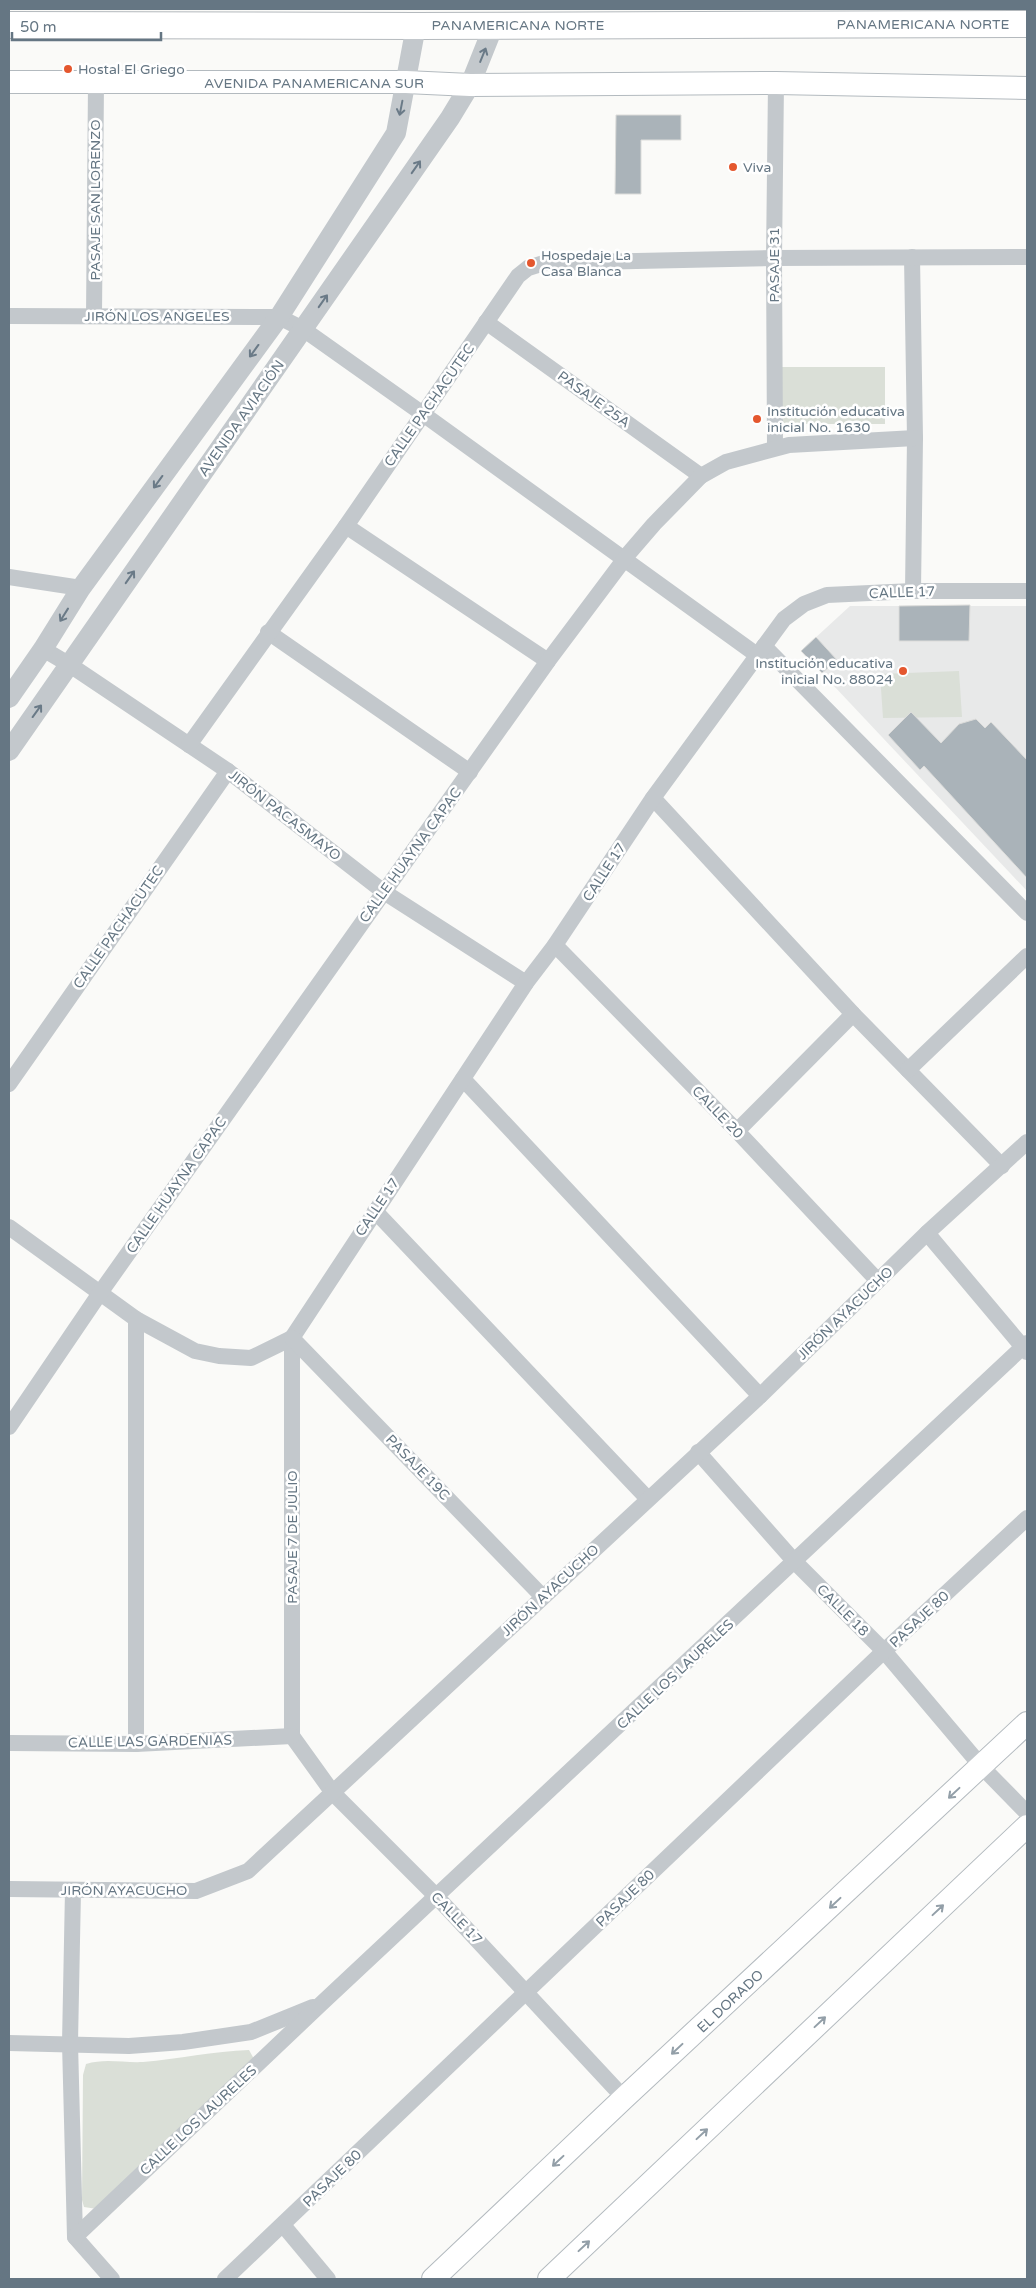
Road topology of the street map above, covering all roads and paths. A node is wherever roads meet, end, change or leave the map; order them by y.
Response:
1 (112, 16) edge
2 (1027, 24) edge
3 (9, 25) edge
4 (494, 25) junction
5 (416, 26) junction
6 (9, 82) edge
7 (406, 82) junction
8 (96, 84) junction
9 (776, 84) junction
10 (470, 85) junction
11 (1027, 88) edge
12 (912, 257) junction
13 (1027, 257) edge
14 (774, 258) junction
15 (9, 316) edge
16 (94, 316) junction
17 (279, 317) junction
18 (486, 322) junction
19 (303, 329) junction
20 (423, 414) junction
21 (915, 438) junction
22 (775, 447) junction
23 (701, 476) junction
24 (346, 526) junction
25 (624, 560) junction
26 (9, 577) edge
27 (81, 588) junction
28 (913, 591) junction
29 (1027, 591) edge
30 (268, 632) junction
31 (43, 650) junction
32 (761, 650) junction
33 (548, 662) junction
34 (70, 665) junction
35 (9, 698) edge
36 (189, 745) junction
37 (9, 750) edge
38 (228, 771) junction
39 (470, 772) junction
40 (653, 798) junction
41 (384, 892) junction
42 (1027, 913) edge
43 (555, 945) junction
44 (1027, 956) edge
45 (526, 983) junction
46 (853, 1014) junction
47 (908, 1070) junction
48 (463, 1079) junction
49 (9, 1084) edge
50 (737, 1131) junction
51 (1027, 1142) edge
52 (1002, 1166) junction
53 (375, 1211) junction
54 (9, 1227) edge
55 (927, 1234) junction
56 (878, 1281) junction
57 (100, 1294) junction
58 (136, 1319) junction
59 (292, 1338) junction
60 (1026, 1347) edge
61 (760, 1396) junction
62 (9, 1427) edge
63 (698, 1452) junction
64 (648, 1499) junction
65 (1027, 1518) edge
66 (795, 1562) junction
67 (543, 1597) junction
68 (884, 1651) junction
69 (1027, 1723) edge
70 (292, 1736) junction
71 (9, 1743) edge
72 (136, 1744) junction
73 (982, 1767) junction
74 (333, 1793) junction
75 (1027, 1813) edge
76 (1027, 1826) edge
77 (9, 1889) edge
78 (73, 1890) junction
79 (436, 1896) junction
80 (527, 1992) junction
81 (322, 2003) junction
82 (9, 2043) edge
83 (70, 2043) junction
84 (624, 2098) junction
85 (283, 2225) junction
86 (75, 2237) junction
87 (112, 2279) edge
88 (225, 2279) edge
89 (328, 2279) edge
90 (434, 2279) edge
91 (548, 2279) edge

1 - 3 highway, PANAMERICANA NORTE
1 - 5 highway, PANAMERICANA NORTE
2 - 4 highway, PANAMERICANA NORTE
4 - 5 highway, PANAMERICANA NORTE
10 -> 4 street, AVENIDA AVIACIÓN
5 - 7 street, AVENIDA AVIACIÓN
6 - 8 main road, AVENIDA PANAMERICANA SUR
7 - 8 main road, AVENIDA PANAMERICANA SUR
7 - 10 main road, AVENIDA PANAMERICANA SUR
7 -> 17 street, AVENIDA AVIACIÓN
8 - 16 street, PASAJE SAN LORENZO
9 - 10 main road, AVENIDA PANAMERICANA SUR
9 - 11 main road, AVENIDA PANAMERICANA SUR
9 - 14 street, PASAJE 31
19 -> 10 street, AVENIDA AVIACIÓN
12 - 13 street, CALLE PACHACUTEC
12 - 14 street, CALLE PACHACUTEC
12 - 21 street
14 - 18 street, CALLE PACHACUTEC
14 - 22 street, PASAJE 31
15 - 16 street, JIRÓN LOS ANGELES
16 - 17 street, JIRÓN LOS ANGELES
17 - 19 street, JIRÓN LOS ANGELES
17 -> 27 street, AVENIDA AVIACIÓN
18 - 20 street, CALLE PACHACUTEC
18 - 23 street, PASAJE 25A
19 - 20 street, JIRÓN LOS ANGELES
34 -> 19 street, AVENIDA AVIACIÓN
20 - 24 street, CALLE PACHACUTEC
20 - 25 street, JIRÓN LOS ANGELES
21 - 22 street, CALLE HUAYNA CAPAC
21 - 28 street
22 - 23 street, CALLE HUAYNA CAPAC
23 - 25 street, CALLE HUAYNA CAPAC
24 - 30 street, CALLE PACHACUTEC
24 - 33 street
25 - 32 street, JIRÓN LOS ANGELES
25 - 33 street, CALLE HUAYNA CAPAC
26 - 27 street
27 -> 31 street, AVENIDA AVIACIÓN
28 - 29 street, CALLE 17
28 - 32 street, CALLE 17
30 - 36 street, CALLE PACHACUTEC
30 - 39 street
31 - 34 street, JIRÓN PACASMAYO
31 - 35 street, AVENIDA AVIACIÓN
32 - 40 street, CALLE 17
32 - 42 street, JIRÓN LOS ANGELES
33 - 39 street, CALLE HUAYNA CAPAC
34 - 36 street, JIRÓN PACASMAYO
37 -> 34 street, AVENIDA AVIACIÓN
36 - 38 street, JIRÓN PACASMAYO
38 - 41 street, JIRÓN PACASMAYO
38 - 49 street, CALLE PACHACUTEC
39 - 41 street, CALLE HUAYNA CAPAC
40 - 43 street, CALLE 17
40 - 46 street
41 - 45 street, JIRÓN PACASMAYO
41 - 57 street, CALLE HUAYNA CAPAC
43 - 45 street, CALLE 17
43 - 50 street, CALLE 20
44 - 47 street
45 - 48 street, CALLE 17
46 - 47 street
46 - 50 street
47 - 52 street
48 - 53 street, CALLE 17
48 - 61 street
50 - 56 street, CALLE 20
51 - 52 street, JIRÓN AYACUCHO
52 - 55 street, JIRÓN AYACUCHO
53 - 59 street, CALLE 17
53 - 64 street
54 - 57 street
55 - 56 street, JIRÓN AYACUCHO
55 - 60 street
56 - 61 street, JIRÓN AYACUCHO
57 - 58 street
57 - 62 street, CALLE HUAYNA CAPAC
58 - 59 street
58 - 72 street
59 - 67 street, PASAJE 19C
59 - 70 street, PASAJE 7 DE JULIO
60 - 66 street, CALLE LOS LAURELES
61 - 63 street, JIRÓN AYACUCHO
63 - 64 street, JIRÓN AYACUCHO
63 - 66 street, CALLE 18
64 - 67 street, JIRÓN AYACUCHO
65 - 68 street, PASAJE 80
66 - 68 street, CALLE 18
66 - 79 street, CALLE LOS LAURELES
67 - 74 street, JIRÓN AYACUCHO
68 - 73 street, CALLE 18
68 - 80 street, PASAJE 80
69 - 73 main road, EL DORADO
70 - 72 street, CALLE LAS GARDENIAS
70 - 74 street, CALLE 17
71 - 72 street, CALLE LAS GARDENIAS
73 - 75 street, CALLE 18
73 -> 84 main road, EL DORADO
74 - 78 street, JIRÓN AYACUCHO
74 - 79 street, CALLE 17
91 -> 76 main road
77 - 78 street, JIRÓN AYACUCHO
78 - 83 street
79 - 80 street, CALLE 17
79 - 81 street, CALLE LOS LAURELES
80 - 84 street, CALLE 17
80 - 85 street, PASAJE 80
81 - 83 street, CALLE LOS LAURELES
81 - 86 street, CALLE LOS LAURELES
82 - 83 street, CALLE LOS LAURELES
83 - 86 street
84 -> 90 main road, EL DORADO
85 - 88 street, PASAJE 80
85 - 89 street
86 - 87 street

